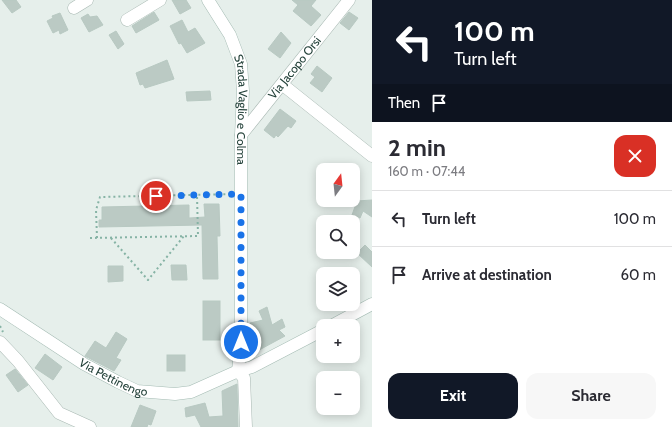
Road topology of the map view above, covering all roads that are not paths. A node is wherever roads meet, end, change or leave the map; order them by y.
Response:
1 (88, 0) edge
2 (160, 0) edge
3 (208, 0) edge
4 (349, 0) edge
5 (74, 8) dead end
6 (127, 20) dead end
7 (283, 85) junction
8 (241, 135) junction
9 (372, 156) edge
10 (372, 304) edge
11 (0, 309) edge
12 (343, 319) edge
13 (316, 334) edge
14 (0, 342) edge
15 (238, 371) junction
16 (90, 427) edge
17 (246, 427) edge

1 - 5 street
2 - 6 street
3 - 8 street, Strada Vaglio e Colma
4 - 7 street, Via Jacopo Orsi
7 - 8 street, Via Jacopo Orsi
7 - 9 street
8 - 15 street, Strada Vaglio e Colma
10 - 12 street
11 - 15 street, Via Pettinengo
13 - 15 street, Via Pettinengo
14 - 16 street
15 - 17 street

